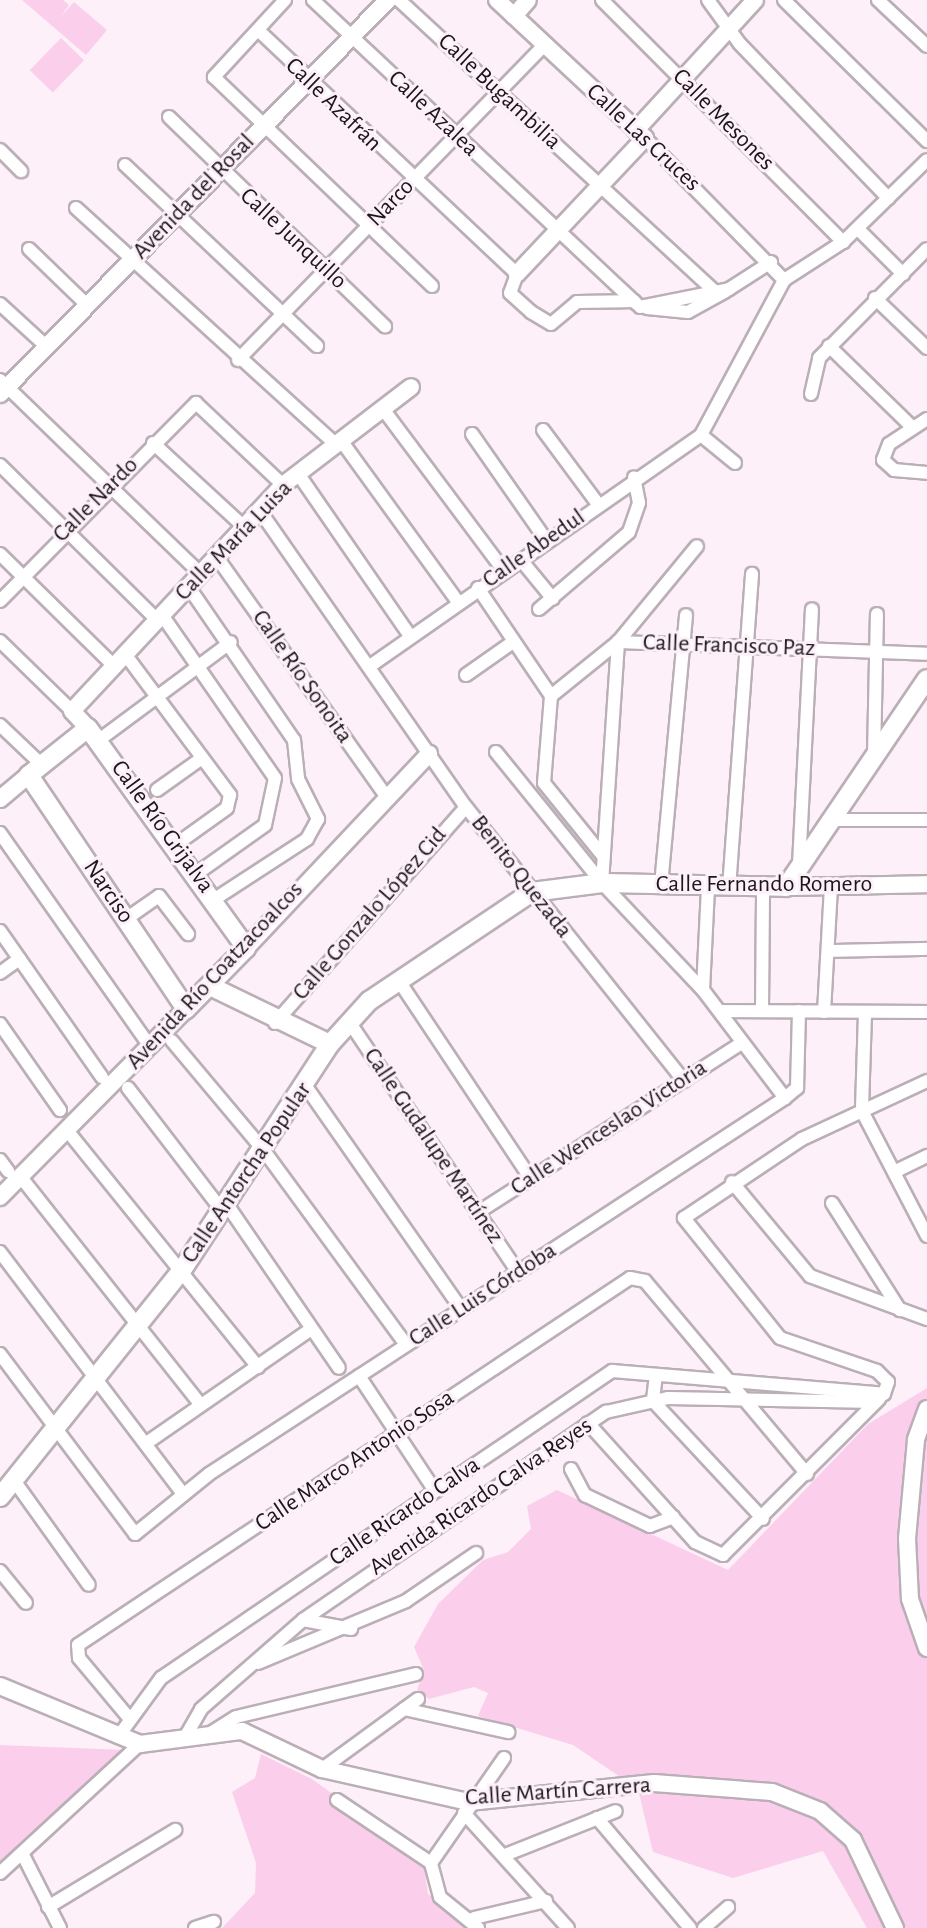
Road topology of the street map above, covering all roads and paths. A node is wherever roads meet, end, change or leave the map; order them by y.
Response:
1 (285, 0) edge
2 (313, 0) edge
3 (388, 0) edge
4 (399, 0) edge
5 (497, 0) edge
6 (528, 0) edge
7 (602, 0) edge
8 (708, 0) edge
9 (755, 0) edge
10 (784, 0) edge
11 (878, 0) edge
12 (514, 16) junction
13 (730, 27) junction
14 (258, 30) junction
15 (351, 37) junction
16 (544, 45) junction
17 (927, 46) edge
18 (684, 79) junction
19 (306, 82) junction
20 (499, 92) junction
21 (169, 117) dead end
22 (263, 127) junction
23 (640, 134) junction
24 (457, 136) junction
25 (927, 141) edge
26 (0, 150) edge
27 (927, 160) edge
28 (125, 165) dead end
29 (21, 171) dead end
30 (221, 171) junction
31 (412, 180) junction
32 (598, 185) junction
33 (888, 198) junction
34 (76, 208) dead end
35 (178, 215) junction
36 (370, 225) junction
37 (553, 229) junction
38 (858, 229) junction
39 (843, 242) junction
40 (29, 249) dead end
41 (926, 253) edge
42 (132, 261) junction
43 (771, 262) junction
44 (327, 272) junction
45 (517, 274) junction
46 (903, 274) junction
47 (784, 280) junction
48 (432, 286) dead end
49 (722, 290) junction
50 (875, 298) junction
51 (0, 304) edge
52 (637, 304) junction
53 (87, 305) junction
54 (282, 313) junction
55 (385, 326) dead end
56 (46, 346) junction
57 (317, 346) dead end
58 (829, 346) junction
59 (927, 348) edge
60 (238, 360) junction
61 (2, 387) edge
62 (411, 387) dead end
63 (811, 394) dead end
64 (383, 409) junction
65 (927, 419) edge
66 (912, 427) junction
67 (543, 430) dead end
68 (472, 434) dead end
69 (701, 435) junction
70 (338, 441) junction
71 (153, 443) junction
72 (735, 463) dead end
73 (0, 465) edge
74 (927, 473) edge
75 (299, 475) junction
76 (634, 477) junction
77 (283, 485) junction
78 (110, 486) junction
79 (598, 504) junction
80 (260, 511) junction
81 (244, 527) junction
82 (66, 529) junction
83 (546, 540) junction
84 (697, 546) dead end
85 (0, 554) edge
86 (216, 556) junction
87 (521, 560) junction
88 (504, 571) junction
89 (200, 573) junction
90 (752, 574) dead end
91 (23, 576) junction
92 (188, 586) junction
93 (478, 588) junction
94 (553, 599) junction
95 (0, 601) edge
96 (458, 602) junction
97 (539, 609) dead end
98 (812, 609) dead end
99 (877, 614) dead end
100 (686, 615) dead end
101 (159, 618) junction
102 (410, 636) junction
103 (0, 641) edge
104 (231, 642) junction
105 (513, 642) junction
106 (618, 642) junction
107 (684, 646) junction
108 (749, 646) junction
109 (811, 648) junction
110 (875, 650) junction
111 (927, 654) edge
112 (120, 660) junction
113 (370, 666) junction
114 (199, 667) junction
115 (466, 675) dead end
116 (927, 679) edge
117 (551, 696) junction
118 (157, 699) junction
119 (72, 711) junction
120 (0, 725) edge
121 (94, 734) junction
122 (496, 752) dead end
123 (429, 754) junction
124 (874, 757) junction
125 (202, 758) junction
126 (36, 770) junction
127 (157, 790) dead end
128 (0, 799) edge
129 (388, 799) junction
130 (466, 807) junction
131 (828, 820) junction
132 (927, 820) edge
133 (0, 833) edge
134 (174, 846) junction
135 (602, 855) junction
136 (799, 865) junction
137 (196, 874) junction
138 (602, 883) junction
139 (927, 884) edge
140 (661, 885) junction
141 (708, 886) junction
142 (831, 886) junction
143 (786, 887) junction
144 (729, 888) junction
145 (763, 888) junction
146 (532, 892) junction
147 (215, 899) junction
148 (126, 919) junction
149 (0, 931) edge
150 (188, 934) dead end
151 (246, 948) junction
152 (927, 949) edge
153 (829, 951) junction
154 (19, 959) junction
155 (0, 973) edge
156 (399, 981) junction
157 (212, 987) junction
158 (703, 990) junction
159 (186, 1009) junction
160 (762, 1010) junction
161 (720, 1011) junction
162 (799, 1011) junction
163 (824, 1012) junction
164 (865, 1013) junction
165 (927, 1013) edge
166 (348, 1020) junction
167 (275, 1023) junction
168 (0, 1024) edge
169 (172, 1041) dead end
170 (742, 1043) junction
171 (330, 1044) junction
172 (149, 1045) junction
173 (102, 1077) dead end
174 (684, 1081) junction
175 (927, 1081) edge
176 (128, 1088) dead end
177 (307, 1088) junction
178 (785, 1098) junction
179 (60, 1110) dead end
180 (862, 1111) junction
181 (66, 1129) junction
182 (265, 1152) junction
183 (927, 1156) edge
184 (9, 1169) edge
185 (894, 1172) junction
186 (531, 1179) junction
187 (732, 1182) junction
188 (0, 1197) edge
189 (832, 1203) dead end
190 (226, 1209) junction
191 (477, 1213) junction
192 (927, 1236) edge
193 (0, 1252) edge
194 (182, 1270) junction
195 (518, 1272) junction
196 (461, 1309) junction
197 (900, 1310) junction
198 (927, 1319) edge
199 (140, 1325) junction
200 (311, 1329) junction
201 (406, 1345) junction
202 (0, 1354) edge
203 (258, 1367) junction
204 (339, 1368) dead end
205 (97, 1375) junction
206 (656, 1375) junction
207 (359, 1376) junction
208 (729, 1381) junction
209 (882, 1393) junction
210 (741, 1400) junction
211 (653, 1401) junction
212 (201, 1405) junction
213 (927, 1409) edge
214 (57, 1423) junction
215 (588, 1423) junction
216 (395, 1434) junction
217 (148, 1442) junction
218 (571, 1469) dead end
219 (807, 1474) junction
220 (13, 1479) junction
221 (435, 1491) junction
222 (183, 1494) junction
223 (0, 1497) edge
224 (673, 1517) junction
225 (763, 1519) junction
226 (476, 1553) dead end
227 (0, 1571) edge
228 (89, 1585) dead end
229 (26, 1603) dead end
230 (303, 1620) junction
231 (352, 1629) junction
232 (927, 1648) edge
233 (255, 1664) junction
234 (416, 1674) dead end
235 (3, 1688) edge
236 (418, 1699) dead end
237 (404, 1709) junction
238 (129, 1718) junction
239 (212, 1732) junction
240 (508, 1732) dead end
241 (118, 1737) junction
242 (184, 1739) junction
243 (140, 1744) junction
244 (504, 1758) dead end
245 (322, 1769) junction
246 (337, 1800) dead end
247 (467, 1807) junction
248 (616, 1811) dead end
249 (597, 1818) junction
250 (175, 1830) dead end
251 (22, 1853) junction
252 (505, 1855) junction
253 (431, 1863) junction
254 (0, 1873) edge
255 (546, 1901) junction
256 (48, 1907) junction
257 (728, 1907) dead end
258 (214, 1922) dead end
259 (476, 1923) edge
260 (60, 1928) edge
261 (195, 1928) edge
262 (568, 1928) edge
263 (690, 1928) edge
264 (704, 1928) edge
265 (895, 1928) edge

1 - 14 street
2 - 15 street, Calle Azalea
3 - 15 street, Avenida del Rosal
4 - 20 street, Calle Bugambilia
5 - 12 street, Calle Las Cruces
6 - 12 street
7 - 18 street, Calle Mesones
8 - 13 street
9 - 13 street
10 - 25 street
11 - 17 street
12 - 16 street, Calle Las Cruces
13 - 18 street
13 - 33 street
14 - 19 street, Calle Azafrán
14 - 22 street
15 - 19 street, Avenida del Rosal
15 - 24 street, Calle Azalea
16 - 20 street, Narco
16 - 23 street, Calle Las Cruces
18 - 23 street
18 - 39 street, Calle Mesones
19 - 22 street, Avenida del Rosal
19 - 31 street, Calle Azafrán
20 - 24 street, Narco
20 - 32 street, Calle Bugambilia
21 - 30 street, Calle Junquillo
22 - 30 street, Avenida del Rosal
22 - 36 street
23 - 32 street
23 - 43 street, Calle Las Cruces
24 - 31 street, Narco
24 - 37 street, Calle Azalea
26 - 29 street
27 - 33 street
28 - 35 street
30 - 35 street, Avenida del Rosal
30 - 44 street, Calle Junquillo
31 - 36 street, Narco
31 - 45 street, Calle Azafrán
32 - 37 street
32 - 49 street, Calle Bugambilia
33 - 38 street
34 - 42 street
35 - 42 street, Avenida del Rosal
35 - 54 street
36 - 44 street, Narco
36 - 48 street
37 - 45 street
37 - 52 street, Calle Azalea
38 - 39 street
38 - 46 street
39 - 47 street
40 - 53 street
41 - 46 street
42 - 53 street, Avenida del Rosal
42 - 60 street
43 - 47 street, Calle Las Cruces
43 - 49 street
44 - 54 street, Narco
44 - 55 street, Calle Junquillo
45 - 52 street
46 - 50 street
47 - 69 street
49 - 52 street
50 - 58 street
50 - 59 street
51 - 56 street
53 - 56 street, Avenida del Rosal
54 - 57 street
54 - 60 street, Narco
56 - 61 street, Avenida del Rosal
58 - 63 street
58 - 66 street
60 - 70 street
61 - 78 street
62 - 64 street, Calle María Luisa
64 - 70 street, Calle María Luisa
64 - 88 street
65 - 66 street
66 - 74 street
67 - 79 street
68 - 83 street
69 - 72 street
69 - 76 street, Calle Abedul
70 - 75 street, Calle María Luisa
70 - 96 street
71 - 77 street, Calle Nardo
71 - 78 street, Calle Nardo
71 - 81 street
73 - 82 street
75 - 77 street, Calle María Luisa
75 - 102 street
76 - 79 street, Calle Abedul
76 - 94 street
77 - 80 street, Calle María Luisa
78 - 82 street, Calle Nardo
78 - 89 street
79 - 83 street, Calle Abedul
80 - 81 street, Calle María Luisa
80 - 113 street, Benito Quezada
81 - 86 street, Calle María Luisa
82 - 91 street, Calle Nardo
82 - 101 street
83 - 87 street, Calle Abedul
84 - 106 street
85 - 91 street
86 - 89 street, Calle María Luisa
86 - 129 street, Calle Río Sonoita
87 - 88 street, Calle Abedul
87 - 94 street
88 - 93 street, Calle Abedul
89 - 92 street, Calle María Luisa
90 - 108 street
91 - 95 street, Calle Nardo
91 - 112 street
92 - 101 street, Calle María Luisa
92 - 104 street
93 - 96 street, Calle Abedul
93 - 105 street
94 - 97 street
96 - 102 street, Calle Abedul
98 - 109 street
99 - 110 street
100 - 107 street
101 - 112 street, Calle María Luisa
101 - 114 street
102 - 113 street, Calle Abedul
103 - 119 street
104 - 114 street
104 - 147 street
105 - 115 street
105 - 117 street
106 - 107 street, Calle Francisco Paz
106 - 117 street, Calle Francisco Paz
106 - 135 street
107 - 108 street, Calle Francisco Paz
107 - 140 street
108 - 109 street, Calle Francisco Paz
108 - 144 street
109 - 110 street, Calle Francisco Paz
109 - 136 street
110 - 111 street, Calle Francisco Paz
110 - 124 street
112 - 118 street
112 - 119 street, Calle María Luisa
113 - 123 street, Benito Quezada
114 - 118 street
114 - 137 street
116 - 124 main road
117 - 135 street
118 - 121 street
118 - 125 street
119 - 121 street, Calle Río Grijalva
120 - 126 street, Narciso
121 - 126 main road
121 - 134 main road, Calle Río Grijalva
122 - 138 street
123 - 129 street, Avenida Río Coatzacoalcos
123 - 130 street, Benito Quezada
124 - 131 main road
125 - 127 street
125 - 134 street
126 - 128 street
126 - 148 main road, Narciso
129 - 151 street, Avenida Río Coatzacoalcos
130 - 146 street, Benito Quezada
130 - 167 street, Calle Gonzalo López Cid
131 - 132 street
131 - 136 main road
133 - 172 street
134 - 137 main road, Calle Río Grijalva
135 - 138 street
136 - 143 main road
137 - 147 main road, Calle Río Grijalva
138 - 140 main road, Calle Fernando Romero
138 - 146 main road, Calle Fernando Romero
138 - 158 street
139 - 142 street, Calle Fernando Romero
140 - 141 main road, Calle Fernando Romero
141 - 144 main road, Calle Fernando Romero
141 - 158 street
142 - 143 street, Calle Fernando Romero
142 - 153 street
143 - 145 main road, Calle Fernando Romero
144 - 145 main road, Calle Fernando Romero
145 - 160 street
146 - 156 main road, Calle Antorcha Popular
146 - 174 street, Benito Quezada
147 - 151 main road, Calle Río Grijalva
148 - 150 street
148 - 159 main road, Narciso
149 - 154 street
151 - 157 main road, Avenida Río Coatzacoalcos
152 - 153 street
153 - 163 street
154 - 155 street
154 - 173 street
156 - 166 main road, Calle Antorcha Popular
156 - 186 street
157 - 159 main road, Avenida Río Coatzacoalcos
157 - 167 main road
158 - 161 street
159 - 172 street, Avenida Río Coatzacoalcos
160 - 161 street
160 - 162 street
161 - 170 street
162 - 163 street
162 - 178 street
163 - 164 street
164 - 165 street
164 - 180 street
166 - 171 main road, Calle Antorcha Popular
166 - 191 street, Calle Gudalupe Martínez
167 - 171 main road
168 - 179 street
169 - 182 street
170 - 174 street, Calle Wenceslao Victoria
170 - 178 street
171 - 177 main road, Calle Antorcha Popular
172 - 181 street, Avenida Río Coatzacoalcos
174 - 186 street, Calle Wenceslao Victoria
175 - 180 street
176 - 190 street
177 - 182 main road, Calle Antorcha Popular
177 - 196 street
178 - 195 street, Calle Luis Córdoba
180 - 185 street
180 - 187 street
181 - 184 street, Avenida Río Coatzacoalcos
181 - 194 street
182 - 190 main road, Calle Antorcha Popular
182 - 201 street
183 - 185 street
184 - 188 street, Avenida Río Coatzacoalcos
184 - 199 street
185 - 192 street
186 - 191 street, Calle Wenceslao Victoria
187 - 197 street
187 - 209 street
189 - 197 street
190 - 194 main road, Calle Antorcha Popular
190 - 200 street
191 - 195 street, Calle Gudalupe Martínez
193 - 205 street
194 - 199 main road, Calle Antorcha Popular
194 - 203 street
195 - 196 street, Calle Luis Córdoba
196 - 201 street, Calle Luis Córdoba
197 - 198 street
199 - 205 main road, Calle Antorcha Popular
199 - 212 street
200 - 203 street
200 - 204 street
201 - 207 street, Calle Luis Córdoba
202 - 214 street
203 - 212 street
205 - 214 main road, Calle Antorcha Popular
205 - 217 street
206 - 208 street, Calle Ricardo Calva
206 - 211 street
206 - 221 street, Calle Ricardo Calva
207 - 216 street
207 - 222 street, Calle Luis Córdoba
208 - 209 street, Calle Ricardo Calva
208 - 210 street
208 - 216 street, Calle Marco Antonio Sosa
209 - 210 street, Avenida Ricardo Calva Reyes
209 - 219 street
210 - 211 street, Avenida Ricardo Calva Reyes
210 - 219 street
211 - 215 street, Avenida Ricardo Calva Reyes
211 - 225 street
212 - 217 street
213 - 232 street
214 - 220 main road, Calle Antorcha Popular
214 - 222 street, Calle Luis Córdoba
215 - 224 street
215 - 230 street, Avenida Ricardo Calva Reyes
216 - 221 street
216 - 238 street, Calle Marco Antonio Sosa
217 - 222 street
218 - 224 street
219 - 225 street
220 - 223 main road, Calle Antorcha Popular
220 - 228 street
221 - 238 street, Calle Ricardo Calva
224 - 225 street
226 - 231 street
227 - 229 street
230 - 231 street
230 - 233 street, Avenida Ricardo Calva Reyes
231 - 233 street
233 - 242 street, Avenida Ricardo Calva Reyes
234 - 239 street
235 - 241 street, Calle Martín Carrera
236 - 237 street
237 - 240 street
237 - 245 street
238 - 241 street, Calle Ricardo Calva
239 - 242 street, Calle Martín Carrera
239 - 245 street, Calle Martín Carrera
241 - 243 street, Calle Martín Carrera
242 - 243 street, Calle Martín Carrera
243 - 251 street
244 - 247 street
245 - 247 street, Calle Martín Carrera
246 - 253 street
247 - 252 street
247 - 253 street
247 - 265 street, Calle Martín Carrera
248 - 249 street
249 - 252 street
249 - 263 street
250 - 256 street
251 - 254 street
251 - 256 street
252 - 255 street
253 - 259 street
255 - 259 street
255 - 262 street
256 - 260 street
257 - 264 street
258 - 261 street

